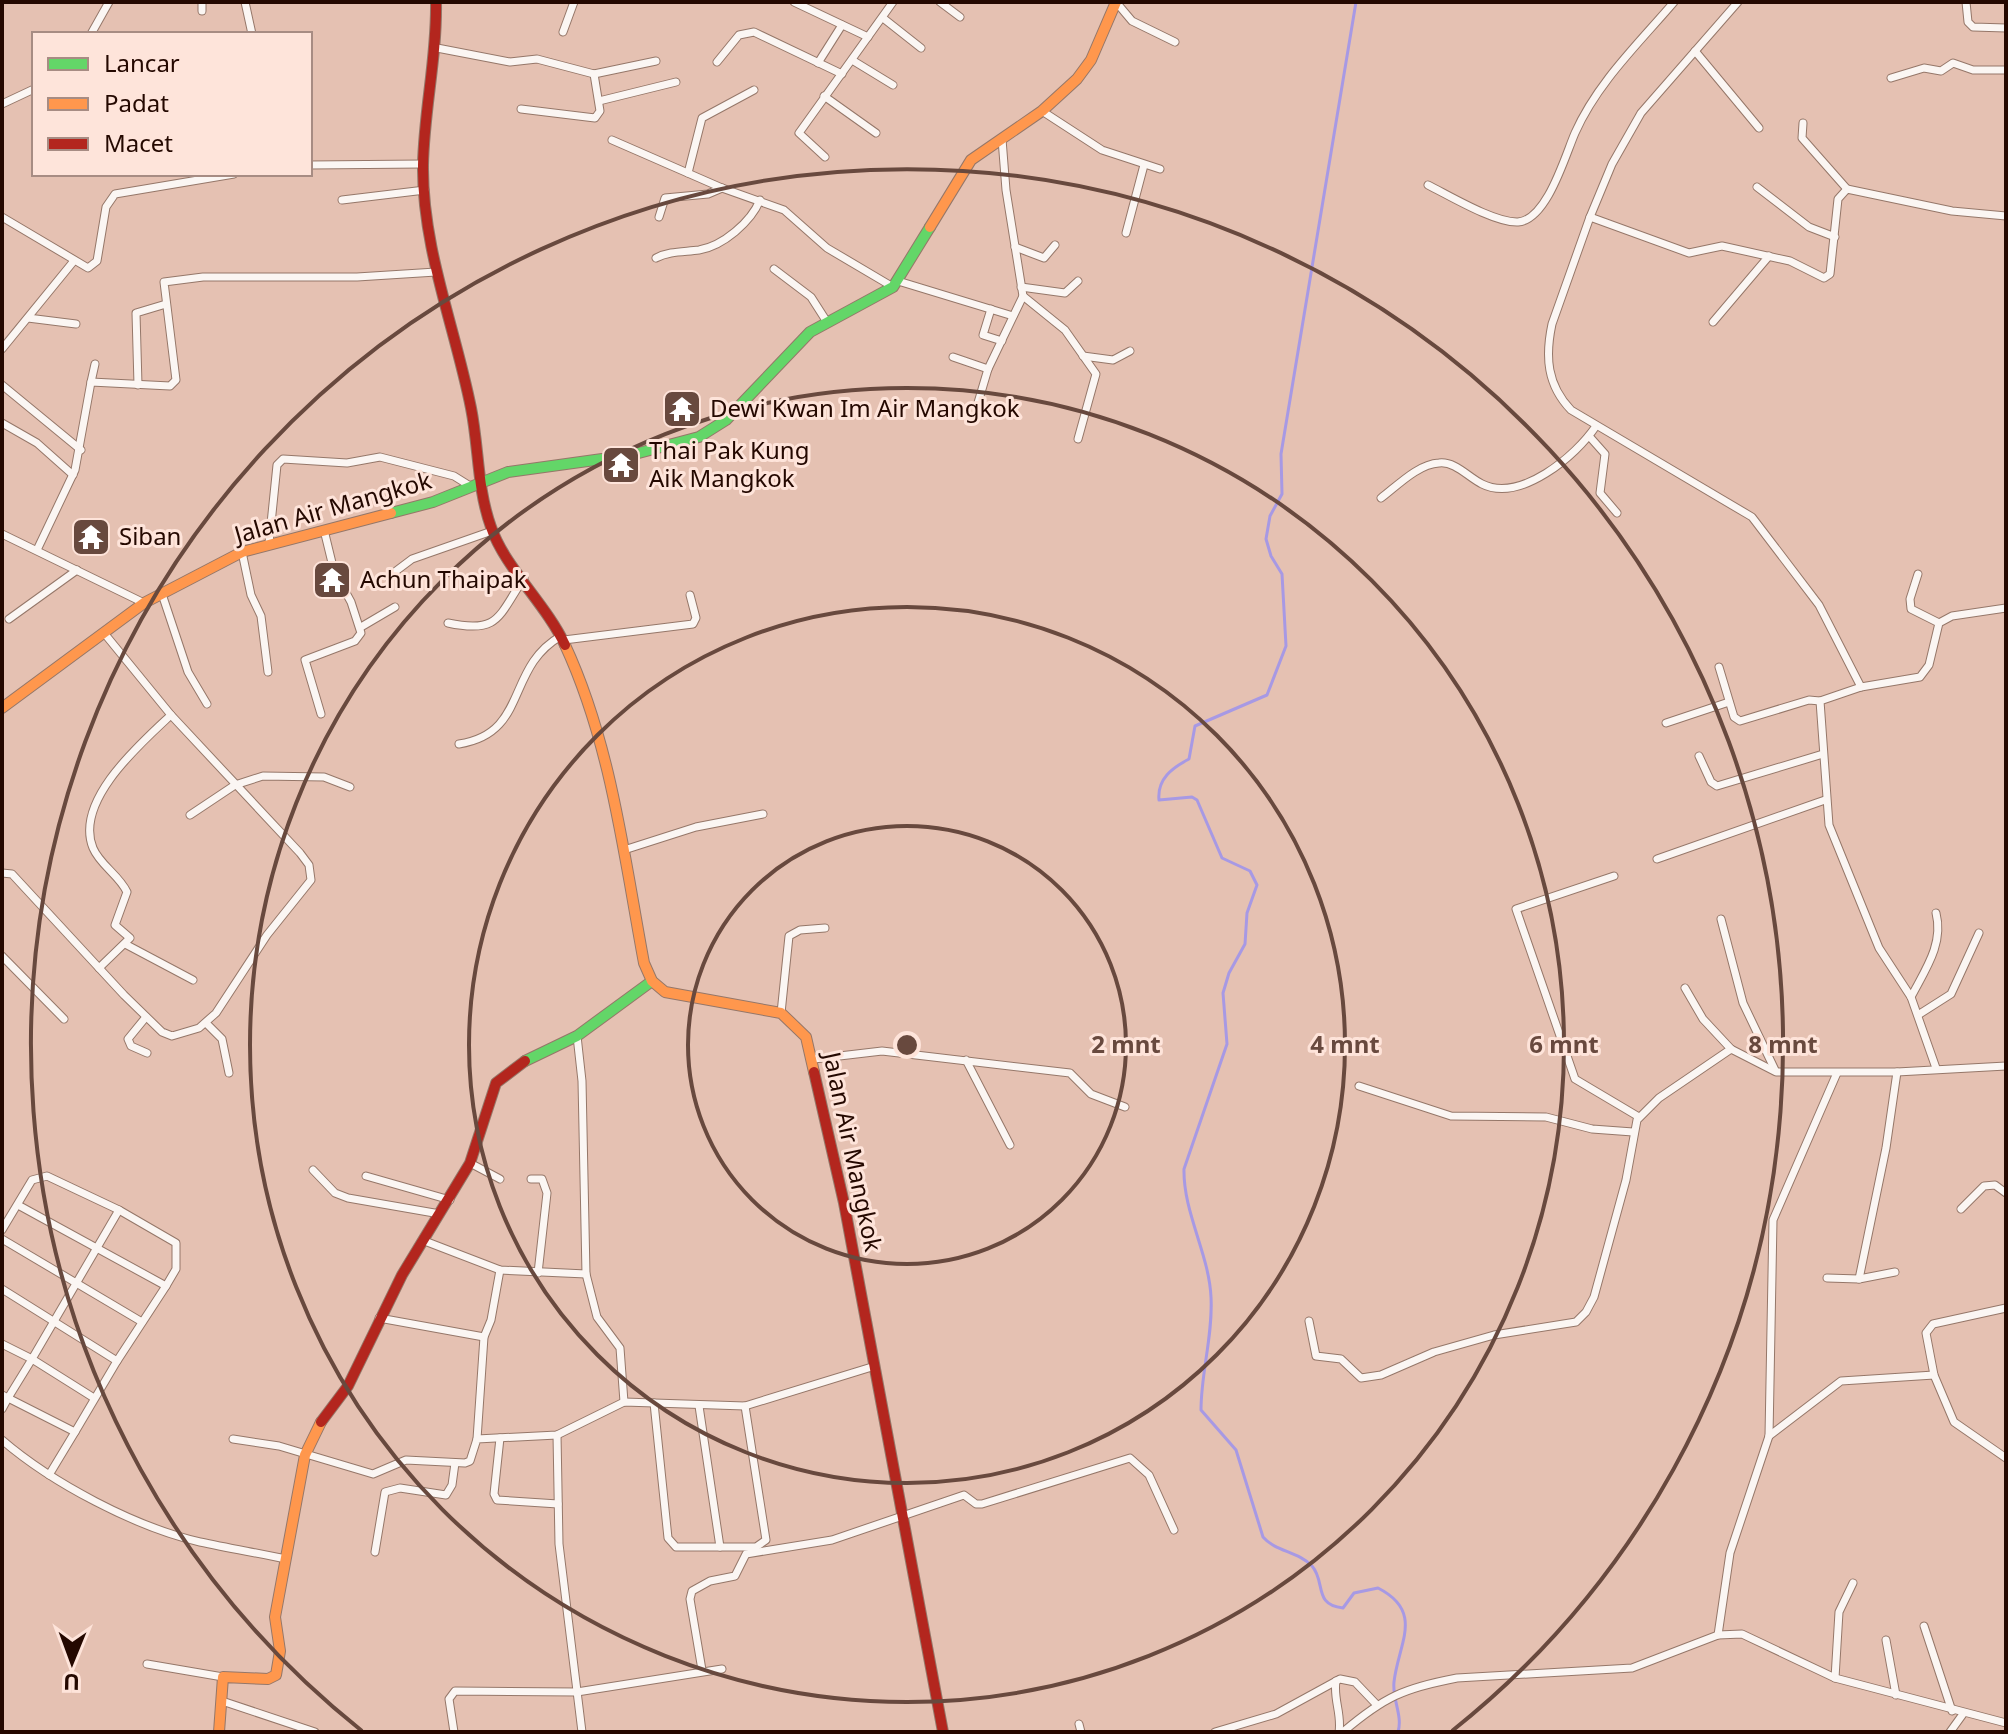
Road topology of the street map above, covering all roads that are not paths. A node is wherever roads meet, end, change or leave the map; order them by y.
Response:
1 (109, 2) edge
2 (245, 2) edge
3 (436, 2) edge
4 (574, 2) edge
5 (794, 2) edge
6 (893, 2) edge
7 (940, 2) edge
8 (1116, 2) edge
9 (1674, 2) edge
10 (1738, 2) edge
11 (1966, 2) edge
12 (960, 17) dead end
13 (883, 18) junction
14 (842, 25) junction
15 (2006, 28) edge
16 (92, 32) edge
17 (252, 32) edge
18 (563, 32) dead end
19 (868, 37) junction
20 (1175, 42) dead end
21 (437, 48) junction
22 (921, 48) dead end
23 (1695, 51) junction
24 (852, 60) junction
25 (656, 61) dead end
26 (717, 62) dead end
27 (818, 63) junction
28 (2006, 70) edge
29 (594, 74) junction
30 (842, 74) junction
31 (1891, 78) dead end
32 (676, 82) dead end
33 (893, 85) dead end
34 (32, 90) edge
35 (754, 90) dead end
36 (824, 96) junction
37 (599, 101) junction
38 (2, 104) edge
39 (521, 109) dead end
40 (1042, 111) junction
41 (1803, 123) dead end
42 (1759, 128) dead end
43 (876, 133) dead end
44 (1002, 139) junction
45 (612, 140) dead end
46 (825, 157) dead end
47 (423, 164) junction
48 (312, 165) edge
49 (1144, 165) junction
50 (1160, 169) dead end
51 (688, 173) junction
52 (222, 176) edge
53 (1428, 185) dead end
54 (1757, 187) dead end
55 (722, 188) junction
56 (1847, 189) junction
57 (425, 190) junction
58 (342, 200) dead end
59 (760, 200) junction
60 (2006, 216) edge
61 (2, 217) edge
62 (659, 217) dead end
63 (1590, 217) junction
64 (1126, 233) dead end
65 (1835, 237) junction
66 (1055, 245) dead end
67 (1015, 247) junction
68 (1769, 256) junction
69 (656, 258) dead end
70 (73, 262) junction
71 (774, 269) dead end
72 (436, 272) junction
73 (1078, 281) dead end
74 (896, 284) junction
75 (1022, 291) junction
76 (166, 304) junction
77 (991, 309) junction
78 (1013, 316) junction
79 (28, 318) junction
80 (827, 322) junction
81 (1713, 322) dead end
82 (76, 324) dead end
83 (6, 340) edge
84 (1002, 341) junction
85 (2, 349) edge
86 (1130, 351) dead end
87 (1083, 356) junction
88 (953, 357) dead end
89 (95, 364) dead end
90 (988, 369) junction
91 (91, 382) junction
92 (2, 385) edge
93 (138, 385) junction
94 (977, 406) dead end
95 (2, 423) edge
96 (1596, 426) junction
97 (1589, 436) junction
98 (1078, 439) dead end
99 (81, 450) junction
100 (73, 475) junction
101 (474, 485) junction
102 (1381, 498) dead end
103 (1617, 513) dead end
104 (324, 530) junction
105 (492, 531) junction
106 (2, 534) edge
107 (269, 543) junction
108 (37, 550) junction
109 (242, 552) junction
110 (77, 570) junction
111 (1918, 574) dead end
112 (388, 577) dead end
113 (524, 578) junction
114 (162, 594) junction
115 (690, 595) dead end
116 (144, 603) junction
117 (395, 607) dead end
118 (2006, 608) edge
119 (9, 619) dead end
120 (448, 623) dead end
121 (1939, 623) junction
122 (361, 627) junction
123 (104, 633) junction
124 (563, 638) junction
125 (1719, 667) dead end
126 (268, 672) dead end
127 (1861, 687) junction
128 (1820, 701) junction
129 (1729, 702) junction
130 (207, 704) dead end
131 (2, 708) edge
132 (321, 714) dead end
133 (171, 715) junction
134 (1666, 723) dead end
135 (459, 744) dead end
136 (1823, 754) junction
137 (1699, 756) dead end
138 (235, 785) junction
139 (350, 787) dead end
140 (1825, 800) junction
141 (763, 814) dead end
142 (190, 815) dead end
143 (624, 850) junction
144 (1657, 859) dead end
145 (2, 873) edge
146 (1614, 876) dead end
147 (1936, 913) dead end
148 (1721, 919) dead end
149 (825, 928) dead end
150 (1979, 933) dead end
151 (127, 945) junction
152 (2, 956) edge
153 (99, 968) junction
154 (193, 980) dead end
155 (652, 981) junction
156 (1685, 988) dead end
157 (1911, 997) junction
158 (781, 1013) junction
159 (1918, 1015) junction
160 (146, 1017) junction
161 (64, 1019) dead end
162 (206, 1023) junction
163 (577, 1036) junction
164 (1731, 1049) junction
165 (147, 1053) dead end
166 (814, 1059) junction
167 (966, 1060) junction
168 (2006, 1066) edge
169 (1936, 1068) junction
170 (1776, 1072) junction
171 (1897, 1072) junction
172 (229, 1073) dead end
173 (1837, 1073) junction
174 (1359, 1086) dead end
175 (1125, 1107) dead end
176 (1639, 1117) junction
177 (1633, 1132) junction
178 (1010, 1145) dead end
179 (470, 1163) junction
180 (313, 1170) dead end
181 (366, 1176) dead end
182 (500, 1179) dead end
183 (531, 1179) dead end
184 (2006, 1193) edge
185 (450, 1200) junction
186 (18, 1205) junction
187 (1961, 1209) dead end
188 (119, 1210) junction
189 (442, 1214) junction
190 (2, 1230) edge
191 (2, 1239) edge
192 (422, 1240) junction
193 (97, 1249) junction
194 (500, 1270) junction
195 (1895, 1272) dead end
196 (538, 1273) junction
197 (586, 1274) junction
198 (1827, 1278) dead end
199 (1859, 1279) junction
200 (79, 1281) junction
201 (166, 1286) junction
202 (2, 1289) edge
203 (2006, 1308) edge
204 (379, 1318) junction
205 (55, 1320) junction
206 (1309, 1321) dead end
207 (142, 1322) junction
208 (484, 1337) junction
209 (2, 1344) edge
210 (32, 1359) junction
211 (117, 1361) junction
212 (875, 1366) junction
213 (1934, 1375) junction
214 (5, 1396) edge
215 (94, 1398) junction
216 (624, 1402) junction
217 (654, 1403) junction
218 (699, 1406) junction
219 (745, 1406) junction
220 (2, 1409) edge
221 (75, 1432) junction
222 (557, 1435) junction
223 (1769, 1436) junction
224 (500, 1438) junction
225 (233, 1439) dead end
226 (477, 1439) junction
227 (2, 1440) edge
228 (305, 1455) junction
229 (2006, 1458) edge
230 (455, 1463) junction
231 (49, 1475) junction
232 (558, 1504) junction
233 (904, 1514) junction
234 (1174, 1530) dead end
235 (720, 1547) junction
236 (375, 1552) dead end
237 (286, 1559) junction
238 (1853, 1583) dead end
239 (1924, 1626) dead end
240 (1718, 1635) junction
241 (1886, 1640) dead end
242 (147, 1664) dead end
243 (722, 1669) dead end
244 (702, 1670) junction
245 (223, 1677) junction
246 (1835, 1678) junction
247 (1336, 1681) junction
248 (577, 1692) junction
249 (1896, 1695) junction
250 (222, 1701) junction
251 (1376, 1704) junction
252 (1952, 1711) junction
253 (1963, 1714) junction
254 (2006, 1723) edge
255 (219, 1732) edge
256 (315, 1732) edge
257 (454, 1732) edge
258 (582, 1732) edge
259 (943, 1732) edge
260 (1215, 1732) edge
261 (1341, 1732) edge
262 (1950, 1732) edge

1 - 16 street
2 - 17 street
3 - 21 street
4 - 18 street
5 - 14 street
6 - 13 street
7 - 12 street
8 - 20 street
8 - 40 street
9 - 53 street
10 - 23 street
11 - 15 street
13 - 19 street
13 - 22 street
14 - 19 street
14 - 27 street
19 - 24 street
21 - 29 street
21 - 47 street
23 - 42 street
23 - 63 street
24 - 30 street
24 - 33 street
25 - 29 street
26 - 27 street
27 - 30 street
28 - 31 street
29 - 37 street
30 - 36 street
32 - 37 street
34 - 38 street
35 - 51 street
36 - 43 street
36 - 46 street
37 - 39 street
40 - 44 street
40 - 49 street
41 - 56 street
44 - 67 street
44 - 74 street
45 - 51 street
47 - 48 street
47 - 57 street
49 - 50 street
49 - 64 street
51 - 55 street
52 - 70 street
54 - 65 street
55 - 59 street
55 - 62 street
56 - 60 street
56 - 65 street
57 - 58 street
57 - 72 street
59 - 69 street
59 - 74 street
61 - 70 street
63 - 68 street
63 - 96 street
65 - 68 street
66 - 67 street
67 - 75 street
68 - 81 street
70 - 79 street
71 - 80 street
72 - 76 street
72 - 101 street
73 - 75 street
74 - 77 street
74 - 80 street, Jalan Air Mangkok
75 - 78 street
75 - 87 street
76 - 93 street
76 - 93 street
77 - 78 street
77 - 84 street
78 - 84 street
79 - 82 street
79 - 83 street
80 - 101 street, Jalan Air Mangkok
83 - 85 street
84 - 90 street
86 - 87 street
87 - 98 street
88 - 90 street
89 - 91 street
90 - 94 street
91 - 93 street
91 - 99 street
92 - 99 street
95 - 100 street
96 - 97 street
96 - 127 street
97 - 102 street
97 - 103 street
99 - 100 street
100 - 108 street
101 - 104 street, Jalan Air Mangkok
101 - 105 street
101 - 107 street
104 - 107 street, Jalan Air Mangkok
104 - 122 street
105 - 112 street
105 - 113 street
106 - 108 street
107 - 109 street, Jalan Air Mangkok
108 - 110 street
109 - 114 street, Jalan Air Mangkok
109 - 126 street
110 - 116 street
110 - 119 street
111 - 121 street
113 - 120 street
113 - 124 street
114 - 116 street, Jalan Air Mangkok
114 - 130 street
115 - 124 street
116 - 123 street, Jalan Air Mangkok
117 - 122 street
118 - 121 street
121 - 127 street
122 - 132 street
123 - 131 street, Jalan Air Mangkok
123 - 133 street
124 - 135 street
124 - 143 street
125 - 129 street
127 - 128 street
128 - 129 street
128 - 136 street
129 - 134 street
133 - 138 street
133 - 151 street
136 - 137 street
136 - 140 street
138 - 139 street
138 - 142 street
138 - 162 street
140 - 144 street
140 - 157 street
141 - 143 street
143 - 155 street
145 - 153 street
146 - 176 street
147 - 157 street
148 - 170 street
149 - 158 street
150 - 159 street
151 - 153 street
151 - 154 street
152 - 161 street
153 - 160 street
155 - 158 street
155 - 163 street
156 - 164 street
157 - 159 street
158 - 166 street, Jalan Air Mangkok
159 - 169 street
160 - 162 street
160 - 165 street
162 - 172 street
163 - 179 street
163 - 197 street
164 - 170 street
164 - 176 street
166 - 167 street
166 - 212 street, Jalan Air Mangkok
167 - 175 street
167 - 178 street
168 - 169 street
169 - 171 street
170 - 173 street
171 - 173 street
171 - 199 street
173 - 223 street
174 - 177 street
176 - 177 street
177 - 206 street
179 - 182 street
179 - 185 street
180 - 189 street
181 - 185 street
183 - 196 street
184 - 187 street
185 - 189 street
186 - 188 street
186 - 190 street
186 - 193 street
188 - 193 street
188 - 201 street
189 - 192 street
191 - 200 street
192 - 194 street
192 - 204 street
193 - 200 street
193 - 201 street
194 - 196 street
194 - 208 street
195 - 199 street
196 - 197 street
197 - 216 street
198 - 199 street
200 - 205 street
200 - 207 street
201 - 207 street
202 - 205 street
203 - 213 street
204 - 208 street
204 - 228 street
205 - 210 street
205 - 211 street
207 - 211 street
208 - 226 street
209 - 210 street
210 - 214 street
210 - 215 street
211 - 215 street
212 - 219 street
212 - 233 street, Jalan Air Mangkok
213 - 223 street
213 - 229 street
214 - 220 street
214 - 221 street
215 - 221 street
216 - 217 street
216 - 222 street
217 - 218 street
217 - 235 street
218 - 219 street
218 - 235 street
219 - 235 street
221 - 231 street
222 - 224 street
222 - 232 street
223 - 240 street
224 - 226 street
224 - 232 street
225 - 228 street
226 - 230 street
227 - 231 street
228 - 230 street
228 - 237 street
230 - 236 street
231 - 237 street
232 - 248 street
233 - 234 street
233 - 244 street
233 - 259 street, Jalan Air Mangkok
237 - 245 street
238 - 246 street
239 - 252 street
240 - 246 street
240 - 251 street
241 - 249 street
242 - 245 street
243 - 244 street
244 - 248 street
245 - 250 street
246 - 249 street
247 - 251 street
247 - 260 street
247 - 261 street
248 - 257 street
248 - 258 street
249 - 252 street
250 - 255 street
250 - 256 street
251 - 261 street
252 - 253 street
253 - 254 street
253 - 262 street

